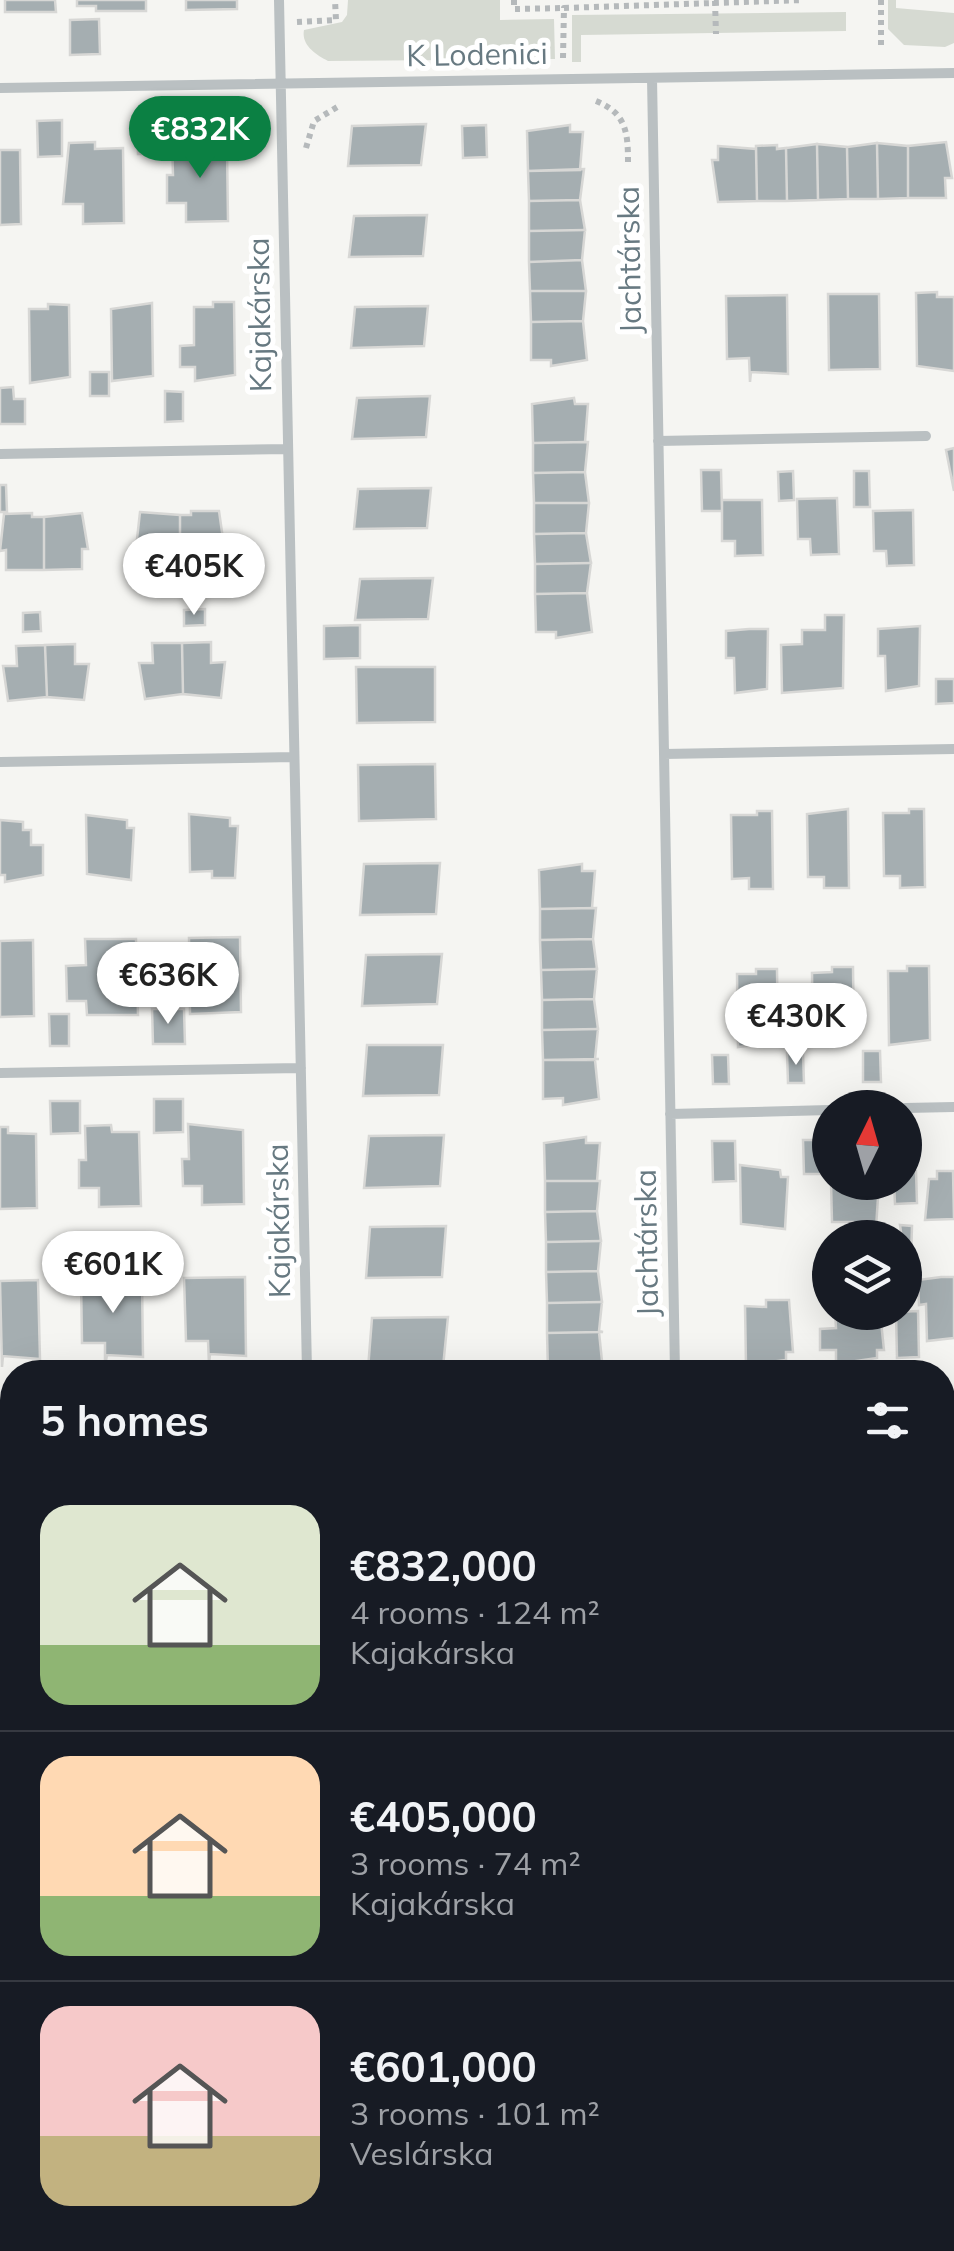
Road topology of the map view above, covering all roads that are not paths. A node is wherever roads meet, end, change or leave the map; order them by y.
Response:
1 (280, 0) edge
2 (954, 73) edge
3 (652, 78) junction
4 (280, 83) junction
5 (0, 88) edge
6 (926, 436) dead end
7 (658, 441) junction
8 (288, 449) junction
9 (0, 454) edge
10 (954, 749) edge
11 (664, 754) junction
12 (294, 757) junction
13 (0, 762) edge
14 (300, 1068) junction
15 (0, 1073) edge
16 (954, 1107) edge
17 (922, 1108) edge
18 (812, 1110) edge
19 (670, 1114) junction
20 (307, 1360) edge
21 (675, 1360) edge

1 - 4 street, Kajakárska
2 - 3 street, K Lodenici
3 - 4 street, K Lodenici
3 - 7 street, Jachtárska
4 - 5 street, K Lodenici
4 - 8 street, Kajakárska
6 - 7 street
7 - 11 street, Jachtárska
8 - 9 street
8 - 12 street, Kajakárska
10 - 11 street
11 - 19 street, Jachtárska
12 - 13 street
12 - 14 street, Kajakárska
14 - 15 street
14 - 20 street, Kajakárska
16 - 17 street
18 - 19 street
19 - 21 street, Jachtárska

